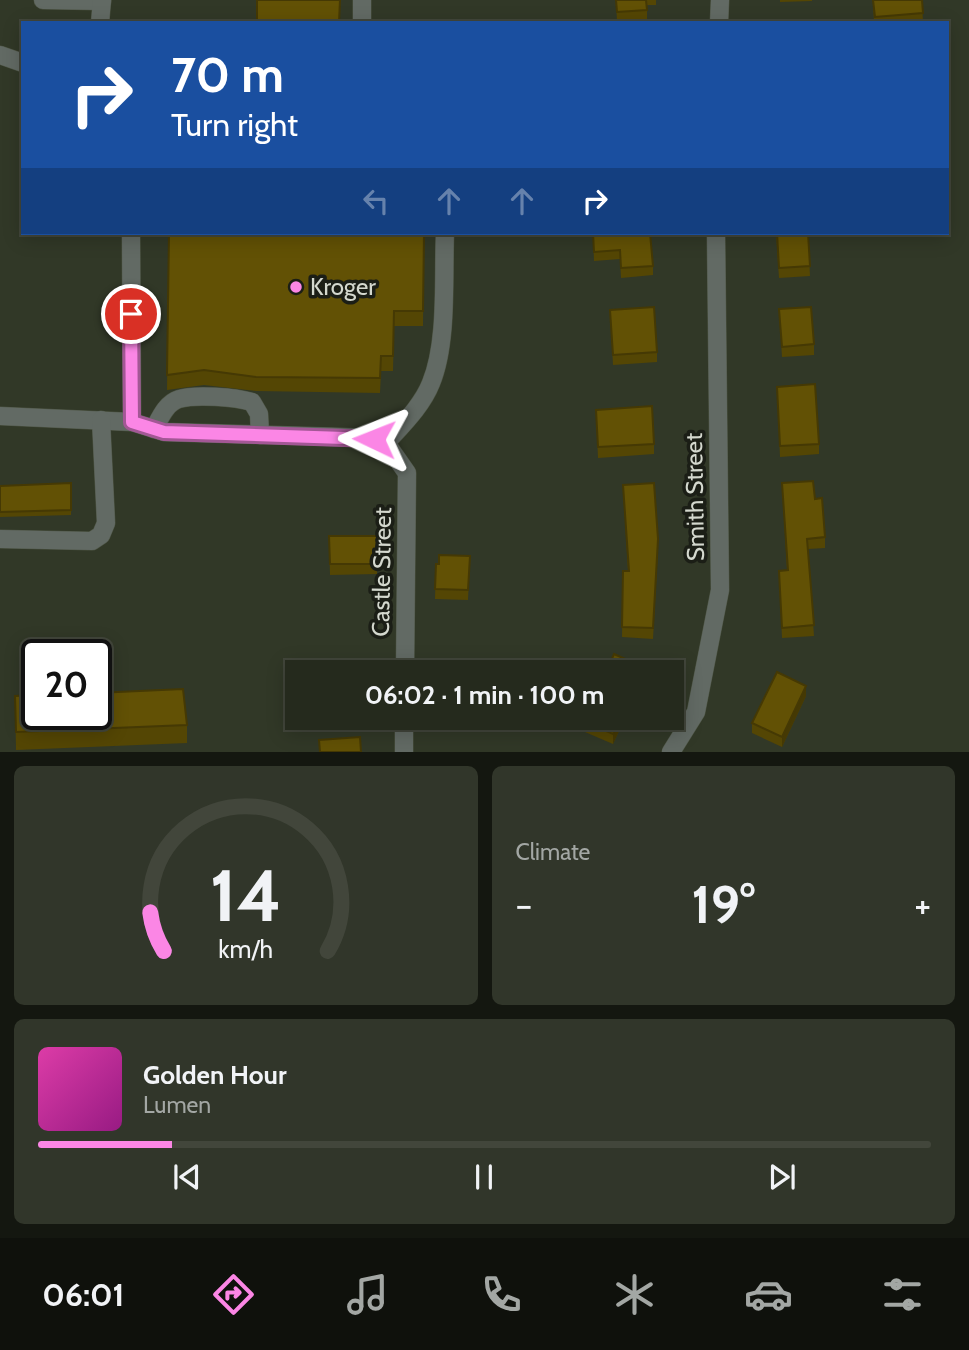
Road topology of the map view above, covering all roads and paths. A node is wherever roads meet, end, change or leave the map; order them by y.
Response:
1 (43, 0) edge
2 (362, 0) edge
3 (720, 0) edge
4 (102, 1) edge
5 (100, 21) edge
6 (362, 21) edge
7 (719, 21) edge
8 (0, 55) edge
9 (21, 62) edge
10 (131, 235) edge
11 (445, 235) edge
12 (716, 235) edge
13 (0, 416) edge
14 (101, 420) junction
15 (132, 422) junction
16 (154, 429) junction
17 (260, 435) junction
18 (386, 443) junction
19 (0, 539) edge
20 (405, 660) edge
21 (404, 730) edge
22 (404, 751) edge
23 (671, 751) edge

1 - 4 street
2 - 6 street
3 - 7 street
4 - 5 street
8 - 9 street
10 - 15 street
11 - 18 street
12 - 23 street, Smith Street
13 - 14 street
14 - 15 street
14 - 19 street
15 - 16 street
16 - 17 street
16 - 17 street
17 - 18 street
18 - 20 street, Castle Street
21 - 22 street

